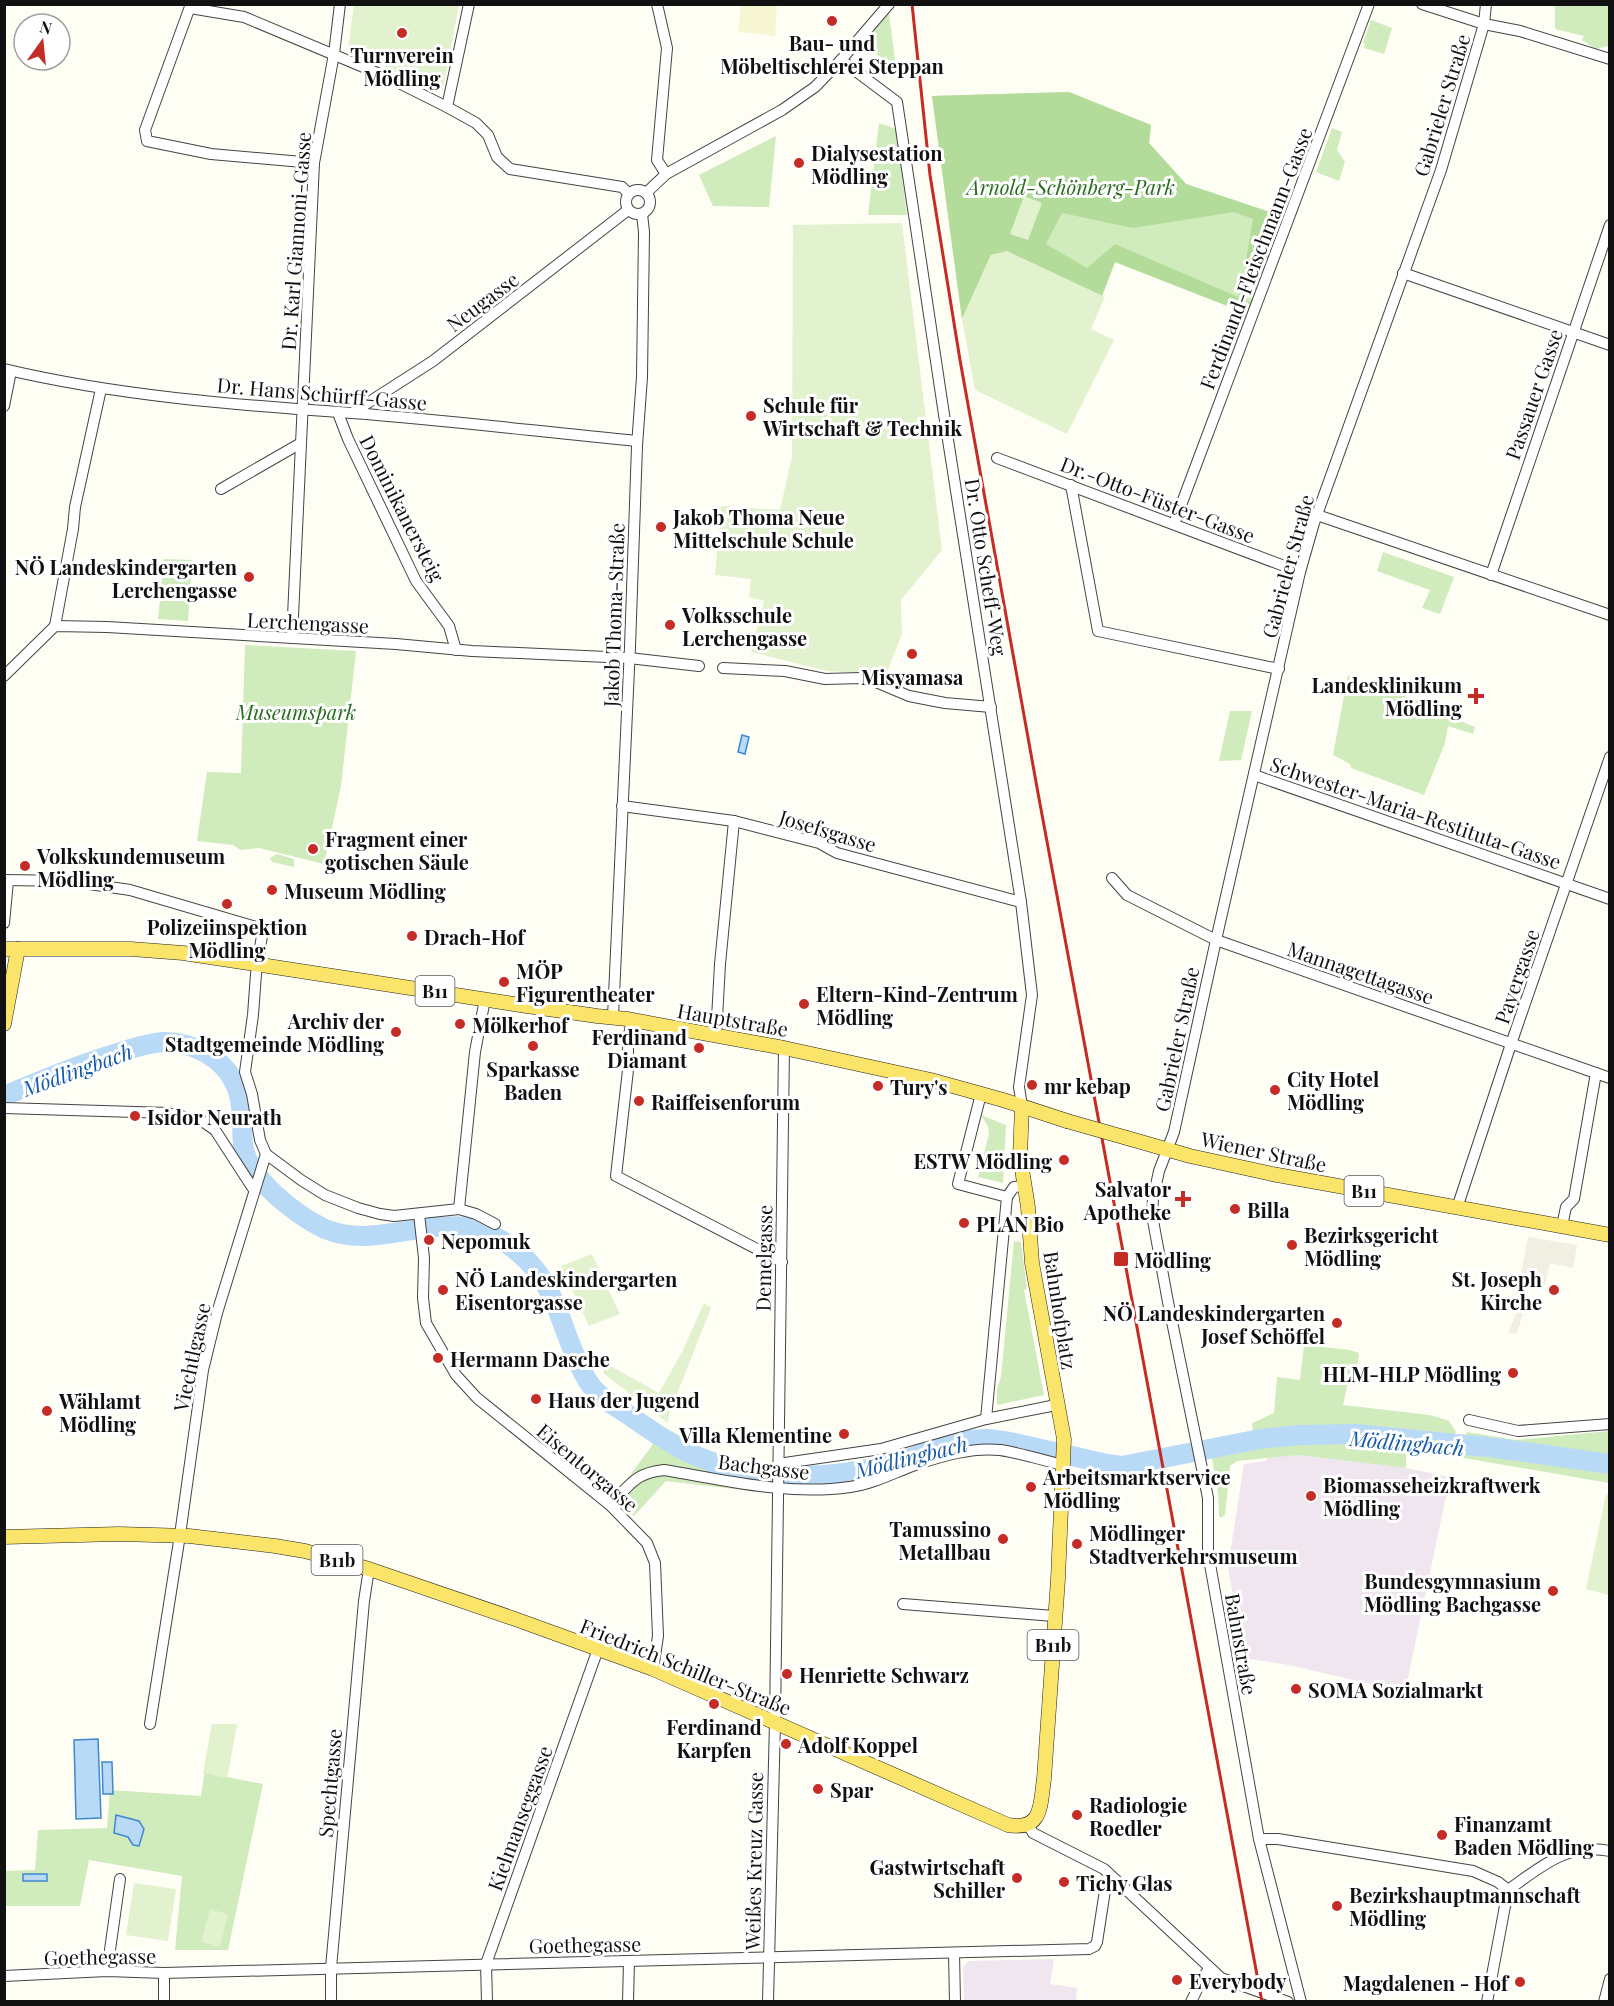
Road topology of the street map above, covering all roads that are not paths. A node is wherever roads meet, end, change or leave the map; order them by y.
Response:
1 (340, 4) edge
2 (469, 4) edge
3 (657, 4) edge
4 (1369, 4) edge
5 (1422, 4) edge
6 (1486, 4) edge
7 (889, 5) edge
8 (190, 6) edge
9 (1484, 24) junction
10 (334, 54) junction
11 (1610, 59) edge
12 (841, 60) junction
13 (447, 107) junction
14 (314, 164) junction
15 (666, 174) junction
16 (646, 193) junction
17 (629, 194) junction
18 (628, 210) junction
19 (642, 214) junction
20 (1610, 225) edge
21 (1403, 273) junction
22 (1574, 332) junction
23 (1610, 345) edge
24 (8, 370) edge
25 (101, 389) junction
26 (4, 406) edge
27 (302, 410) junction
28 (338, 413) junction
29 (352, 413) junction
30 (637, 441) junction
31 (301, 443) junction
32 (1000, 459) dead end
33 (1071, 485) junction
34 (221, 489) dead end
35 (1317, 515) junction
36 (1174, 524) junction
37 (1300, 572) junction
38 (1491, 575) junction
39 (1610, 615) edge
40 (55, 626) junction
41 (292, 638) junction
42 (456, 650) junction
43 (630, 658) junction
44 (699, 666) dead end
45 (723, 668) dead end
46 (1279, 669) junction
47 (4, 676) edge
48 (991, 707) junction
49 (1610, 757) edge
50 (1254, 775) junction
51 (622, 806) junction
52 (734, 821) junction
53 (1112, 878) dead end
54 (6, 881) edge
55 (1567, 884) junction
56 (1610, 899) edge
57 (1021, 902) junction
58 (4, 923) edge
59 (1216, 940) junction
60 (11, 949) edge
61 (257, 964) junction
62 (485, 999) junction
63 (613, 1017) junction
64 (632, 1020) junction
65 (4, 1024) edge
66 (716, 1037) junction
67 (1511, 1044) junction
68 (784, 1048) junction
69 (1596, 1073) junction
70 (1610, 1078) edge
71 (981, 1094) junction
72 (1022, 1106) junction
73 (4, 1108) edge
74 (1167, 1149) junction
75 (266, 1154) junction
76 (1024, 1186) junction
77 (256, 1187) junction
78 (1007, 1197) junction
79 (1457, 1208) junction
80 (459, 1209) junction
81 (419, 1218) junction
82 (495, 1224) dead end
83 (1562, 1226) junction
84 (1610, 1235) edge
85 (782, 1262) junction
86 (1056, 1405) junction
87 (986, 1419) junction
88 (1470, 1420) dead end
89 (1610, 1424) edge
90 (1063, 1462) junction
91 (779, 1466) junction
92 (777, 1485) junction
93 (610, 1504) junction
94 (180, 1535) junction
95 (4, 1537) edge
96 (369, 1569) junction
97 (903, 1604) dead end
98 (1054, 1616) junction
99 (598, 1649) junction
100 (653, 1669) junction
101 (775, 1722) junction
102 (150, 1724) dead end
103 (1028, 1825) junction
104 (1259, 1839) junction
105 (1610, 1851) edge
106 (1110, 1877) junction
107 (120, 1879) dead end
108 (1508, 1890) junction
109 (954, 1953) junction
110 (769, 1957) junction
111 (629, 1961) junction
112 (486, 1964) junction
113 (331, 1968) junction
114 (1209, 1969) junction
115 (107, 1971) junction
116 (164, 1973) junction
117 (4, 1976) edge
118 (1610, 1979) edge
119 (164, 2001) edge
120 (331, 2001) edge
121 (487, 2001) edge
122 (628, 2001) edge
123 (768, 2001) edge
124 (955, 2001) edge
125 (1191, 2001) edge
126 (1288, 2001) edge
127 (1301, 2001) edge
128 (1487, 2001) edge
129 (1604, 2001) edge

1 - 10 street, Dr. Karl Giannoni-Gasse
2 - 13 street
3 - 15 street
4 - 36 street, Ferdinand-Fleischmann-Gasse
5 - 9 street
6 - 9 street, Gabrieler Straße
7 - 12 street
8 - 10 street
8 - 14 street
9 - 11 street
9 - 21 street, Gabrieler Straße
10 - 13 street
10 - 14 street, Dr. Karl Giannoni-Gasse
12 - 15 street
12 - 48 street, Dr. Otto Scheff-Weg
13 - 17 street
14 - 27 street, Dr. Karl Giannoni-Gasse
15 - 16 street
16 - 17 street
16 - 19 street
17 - 18 street
18 - 19 street
18 - 29 street, Neugasse
19 - 30 street, Jakob Thoma-Straße
20 - 22 street, Passauer Gasse
21 - 22 street
21 - 35 street, Gabrieler Straße
22 - 23 street
22 - 38 street, Passauer Gasse
24 - 25 street, Dr. Hans Schürff-Gasse
24 - 26 street
25 - 27 street, Dr. Hans Schürff-Gasse
25 - 40 street
27 - 28 street, Dr. Hans Schürff-Gasse
27 - 31 street, Dr. Karl Giannoni-Gasse
28 - 29 street, Dr. Hans Schürff-Gasse
28 - 42 street, Dominikanersteig
29 - 30 street, Dr. Hans Schürff-Gasse
30 - 43 street, Jakob Thoma-Straße
31 - 34 street
31 - 41 street, Dr. Karl Giannoni-Gasse
32 - 33 street, Dr.-Otto-Füster-Gasse
33 - 36 street, Dr.-Otto-Füster-Gasse
33 - 46 street
35 - 37 street, Gabrieler Straße
35 - 38 street
36 - 37 street, Dr.-Otto-Füster-Gasse
37 - 46 street, Gabrieler Straße
38 - 39 street
40 - 41 street, Lerchengasse
40 - 47 street
41 - 42 street, Lerchengasse
42 - 43 street, Lerchengasse
43 - 44 street, Lerchengasse
43 - 51 street, Jakob Thoma-Straße
45 - 48 street
46 - 50 street, Gabrieler Straße
48 - 57 street, Dr. Otto Scheff-Weg
49 - 55 street, Payergasse
50 - 55 street, Schwester-Maria-Restituta-Gasse
50 - 59 street, Gabrieler Straße
51 - 52 street, Josefsgasse
51 - 63 street, Jakob Thoma-Straße
52 - 57 street, Josefsgasse
52 - 66 street
53 - 59 street, Mannagettagasse
54 - 58 street
54 - 61 street
55 - 56 street, Schwester-Maria-Restituta-Gasse
55 - 67 street, Payergasse
57 - 72 street, Dr. Otto Scheff-Weg
59 - 67 street, Mannagettagasse
59 - 74 street, Gabrieler Straße
60 - 61 main road, Hauptstraße / B11
60 - 65 main road
61 - 62 main road, Hauptstraße / B11
61 - 75 street
62 - 63 main road, Hauptstraße / B11
62 - 80 street
63 - 64 main road, Hauptstraße / B11
64 - 66 main road, Hauptstraße / B11
64 - 85 street
66 - 68 main road, Hauptstraße / B11
67 - 69 street, Mannagettagasse
67 - 79 street, Payergasse
68 - 71 main road, Hauptstraße / B11
68 - 85 street, Demelgasse
69 - 70 street, Mannagettagasse
69 - 83 street
71 - 72 main road, Hauptstraße / B11
71 - 78 street
72 - 74 main road, Wiener Straße / B11, bridge
72 - 76 main road, Bahnhofplatz / B11b
73 - 77 street
74 - 79 main road, Wiener Straße / B11
74 - 104 street, Bahnstraße
75 - 77 street, Viechtlgasse
75 - 81 street
76 - 78 street
76 - 86 main road, Bahnhofplatz / B11b
77 - 94 street, Viechtlgasse
78 - 87 street
79 - 83 main road, Wiener Straße / B11
80 - 81 street
80 - 82 street
81 - 93 street, Eisentorgasse
83 - 84 main road, Wiener Straße / B11
85 - 91 street, Demelgasse
86 - 87 street, Bachgasse
86 - 90 main road, Bahnhofplatz / B11b
87 - 91 street, Bachgasse
88 - 89 street
90 - 92 street, Bachgasse
90 - 98 main road, B11b
91 - 92 street, Demelgasse
92 - 93 street, Bachgasse
92 - 101 street
93 - 100 street, Eisentorgasse
94 - 95 main road, Friedrich Schiller-Straße / B11b
94 - 96 main road, Friedrich Schiller-Straße / B11b
94 - 102 street, Viechtlgasse
96 - 99 main road, Friedrich Schiller-Straße / B11b
96 - 113 street, Spechtgasse
97 - 98 street
98 - 103 main road, B11b
99 - 100 main road, Friedrich Schiller-Straße / B11b
99 - 112 street, Kielmanseggasse
100 - 101 main road, Friedrich Schiller-Straße / B11b
101 - 103 main road, Friedrich Schiller-Straße / B11b
101 - 110 street, Weißes Kreuz Gasse
103 - 106 street, Friedrich Schiller-Straße
104 - 108 street
104 - 127 street, Bahnstraße
105 - 108 street
106 - 109 street, Goethegasse
106 - 114 street, Friedrich Schiller-Straße
107 - 115 street
108 - 128 street
109 - 110 street, Goethegasse
109 - 124 street
110 - 111 street, Goethegasse
110 - 123 street, Weißes Kreuz Gasse
111 - 112 street, Goethegasse
111 - 122 street
112 - 113 street, Goethegasse
112 - 121 street, Kielmanseggasse
113 - 116 street, Goethegasse
113 - 120 street, Spechtgasse
114 - 125 street
114 - 126 street, Friedrich Schiller-Straße
115 - 116 street, Goethegasse
115 - 117 street, Goethegasse
116 - 119 street
118 - 129 street

